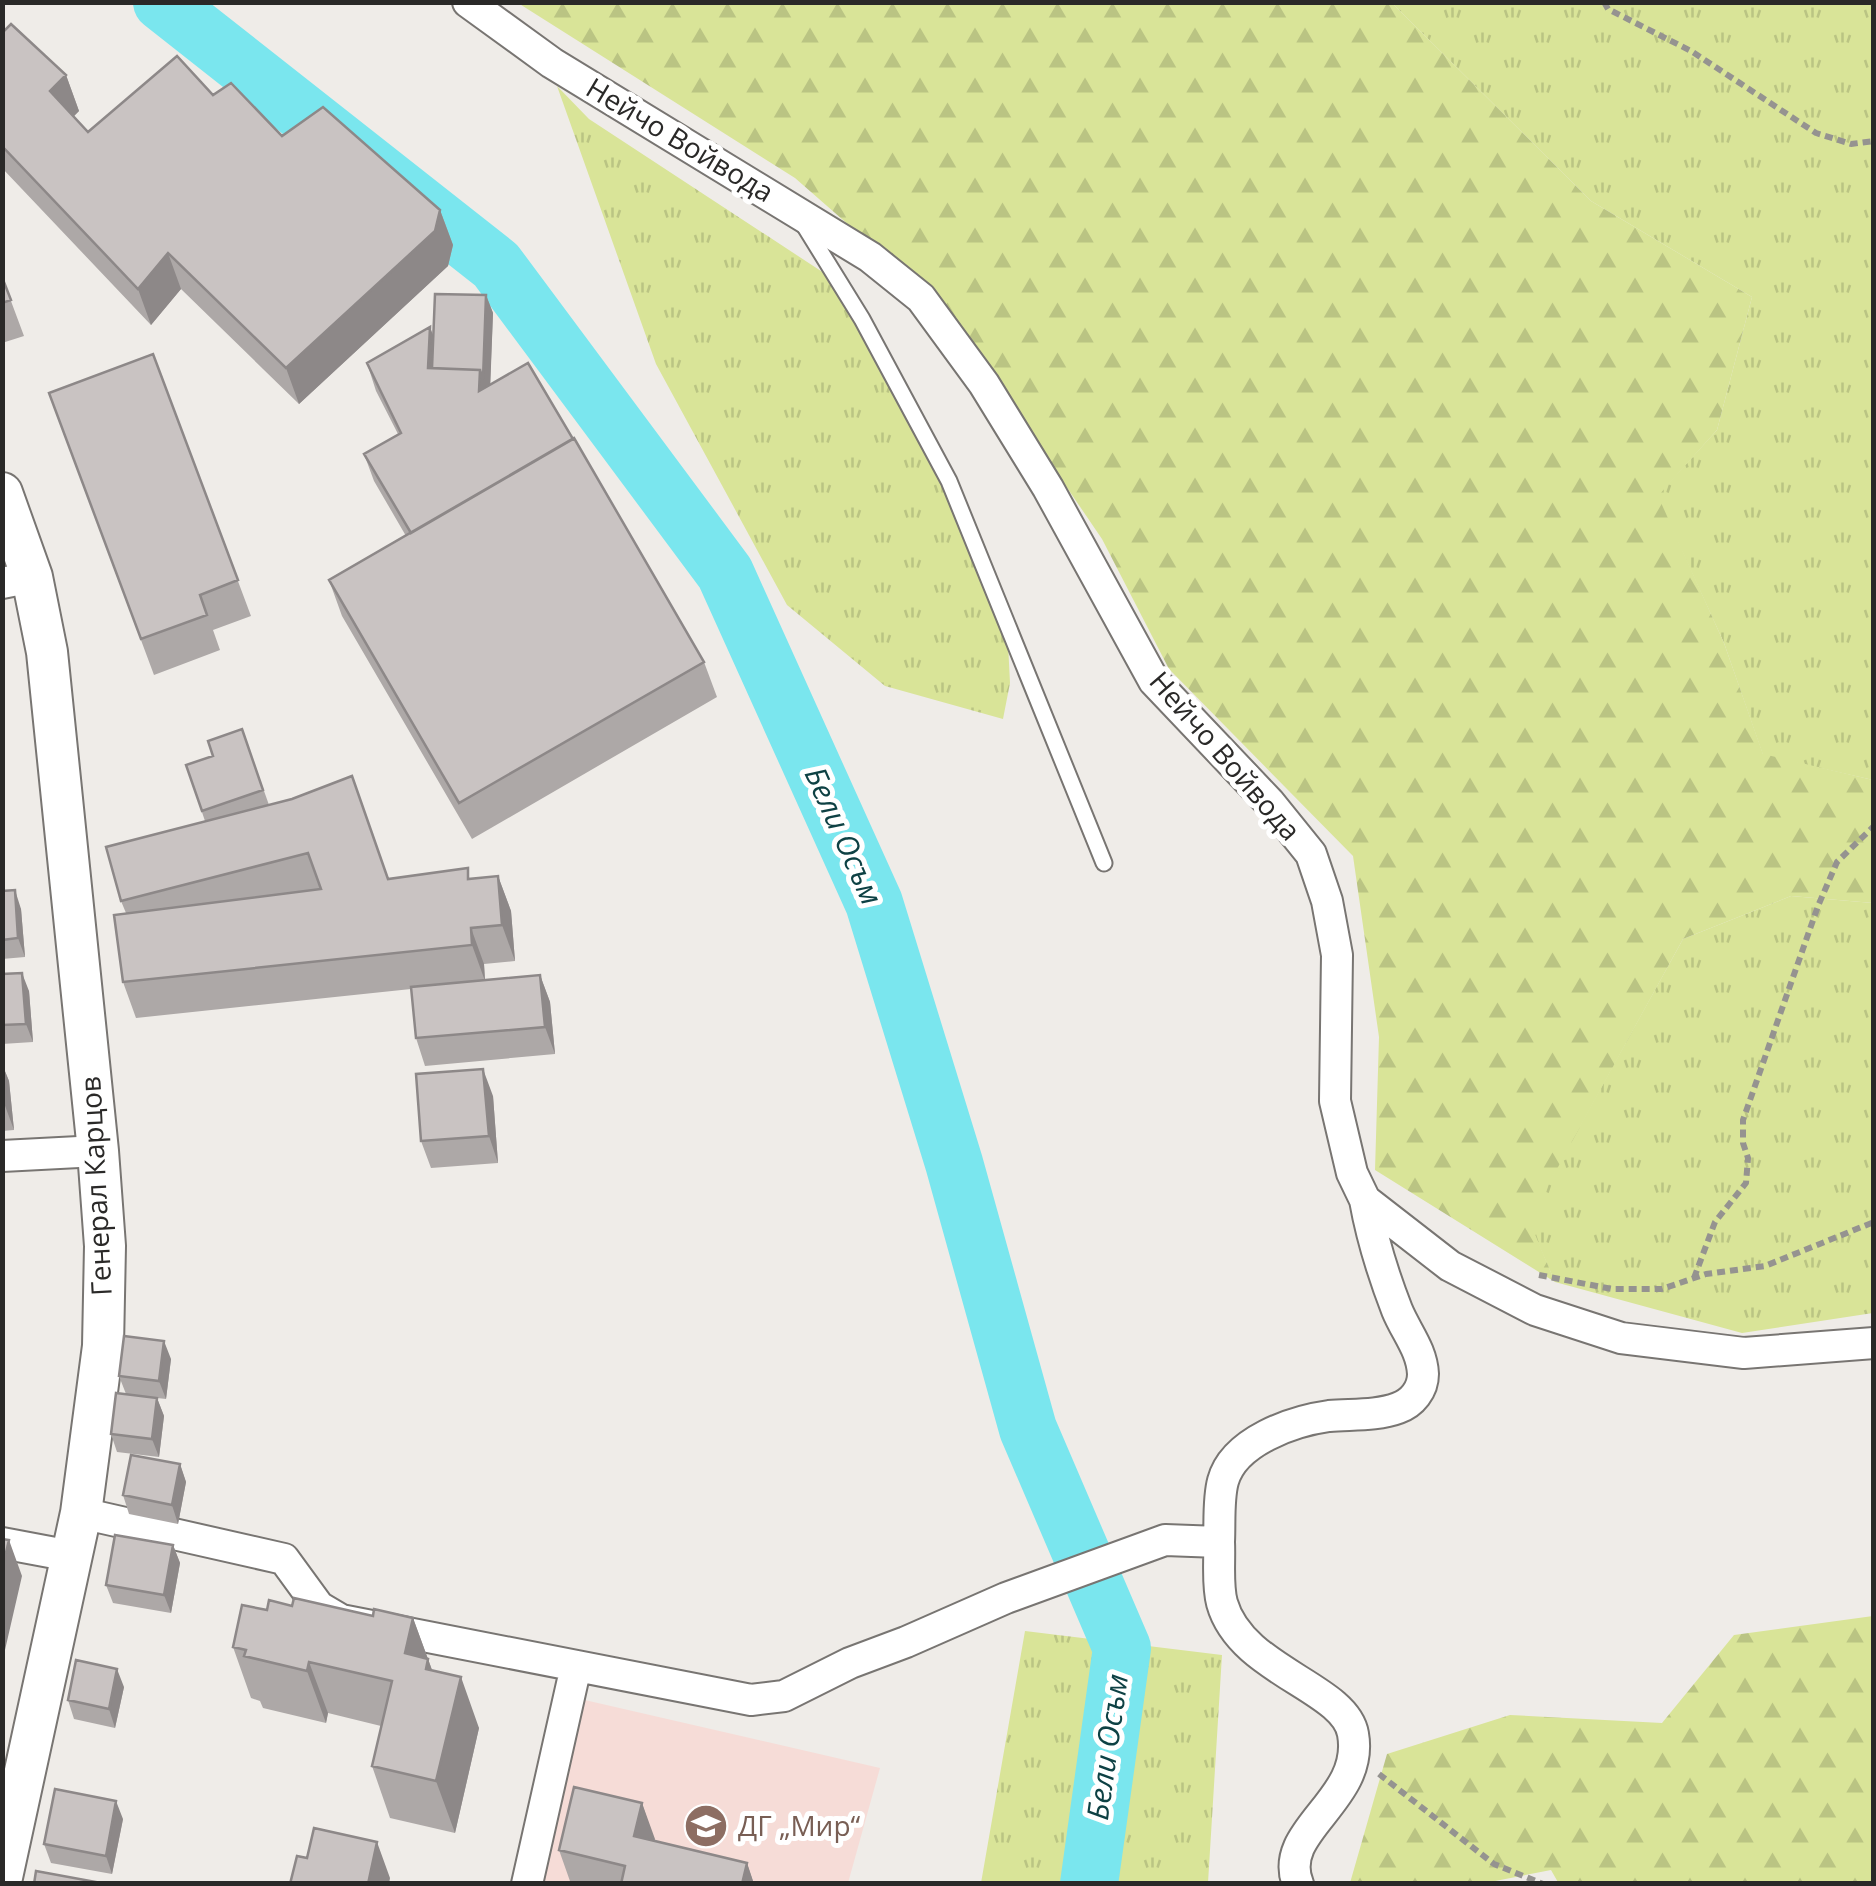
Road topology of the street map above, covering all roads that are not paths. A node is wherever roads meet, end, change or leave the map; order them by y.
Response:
1 (468, 2) edge
2 (794, 208) junction
3 (2, 493) edge
4 (17, 580) edge
5 (1104, 863) dead end
6 (98, 1151) junction
7 (2, 1156) edge
8 (1365, 1200) junction
9 (1874, 1343) edge
10 (81, 1512) junction
11 (1219, 1542) junction
12 (2, 1543) edge
13 (72, 1556) junction
14 (576, 1666) junction
15 (2, 1877) edge
16 (527, 1884) edge
17 (1298, 1884) edge

1 - 2 street, Нейчо Войвода
2 - 5 lane
2 - 8 street, Нейчо Войвода
3 - 4 main road, Генерал Карцов
4 - 6 main road, Генерал Карцов
6 - 7 street
6 - 10 main road, Генерал Карцов
8 - 9 street
8 - 11 street, Нейчо Войвода
10 - 13 main road, Генерал Карцов
10 - 14 street
11 - 14 street
11 - 17 street
12 - 13 street
13 - 15 main road, Генерал Карцов
14 - 16 street

